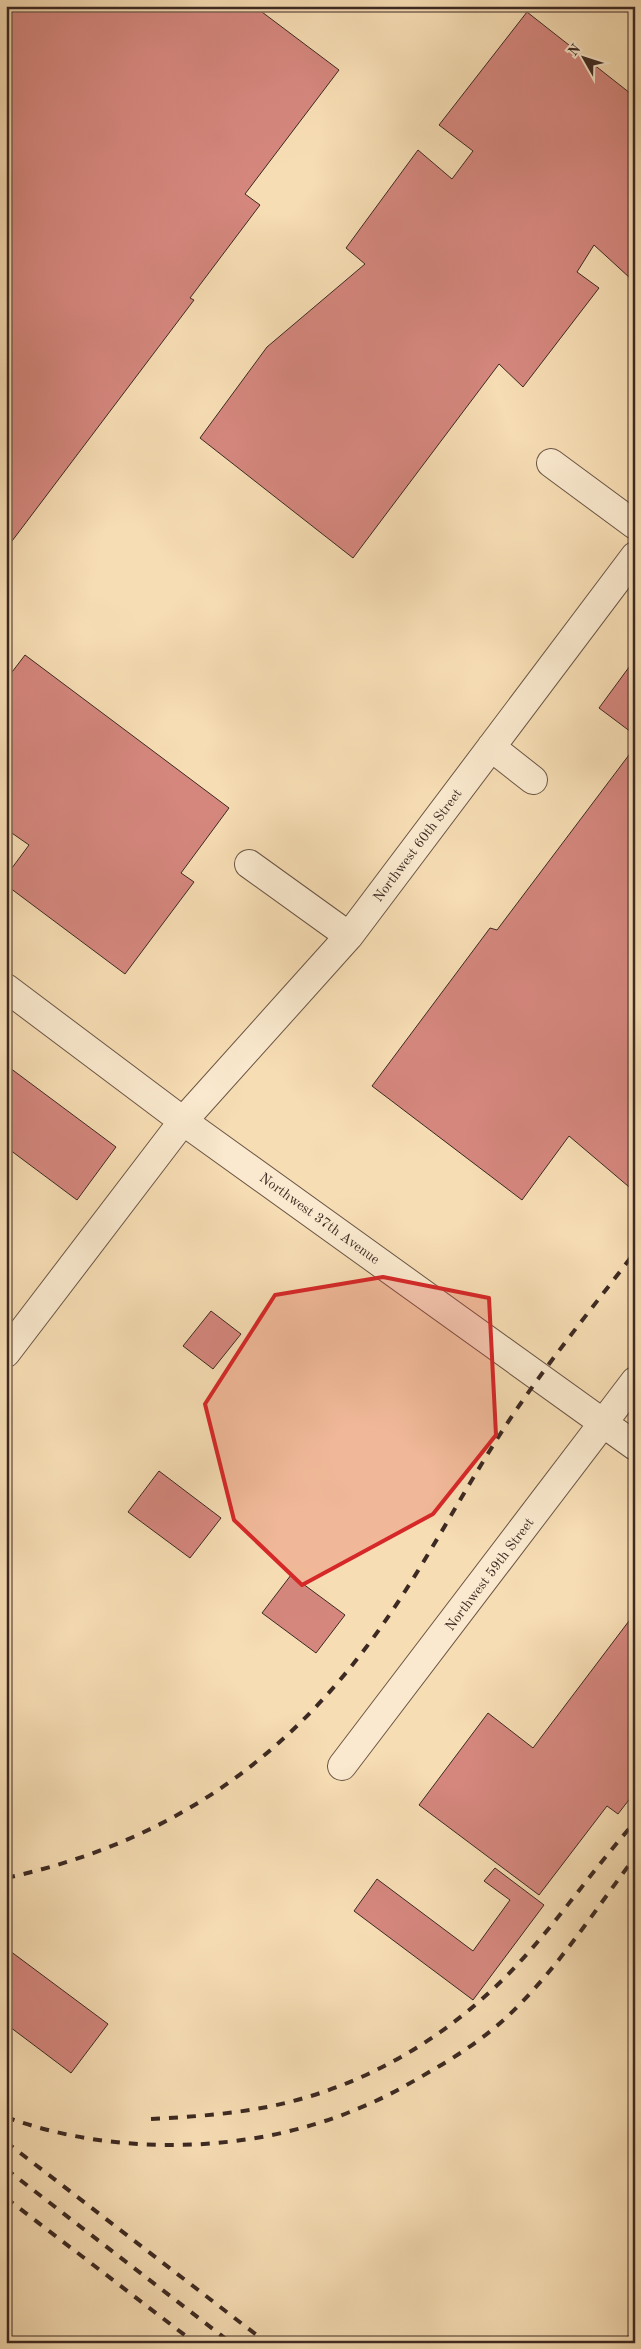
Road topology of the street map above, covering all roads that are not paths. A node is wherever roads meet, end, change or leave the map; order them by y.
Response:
1 (551, 463) dead end
2 (635, 525) edge
3 (635, 556) edge
4 (491, 747) junction
5 (533, 780) dead end
6 (249, 864) dead end
7 (349, 936) junction
8 (6, 988) edge
9 (183, 1121) junction
10 (6, 1353) edge
11 (635, 1381) edge
12 (604, 1422) junction
13 (635, 1446) edge
14 (342, 1766) dead end

1 - 2 street
3 - 4 street, Northwest 60th Street
4 - 5 street
4 - 7 street, Northwest 60th Street
6 - 7 street
7 - 9 street, Northwest 60th Street
8 - 9 street, Northwest 37th Avenue
9 - 10 street, Northwest 60th Street
9 - 12 street, Northwest 37th Avenue
11 - 12 street, Northwest 59th Street
12 - 13 street, Northwest 37th Avenue
12 - 14 street, Northwest 59th Street

